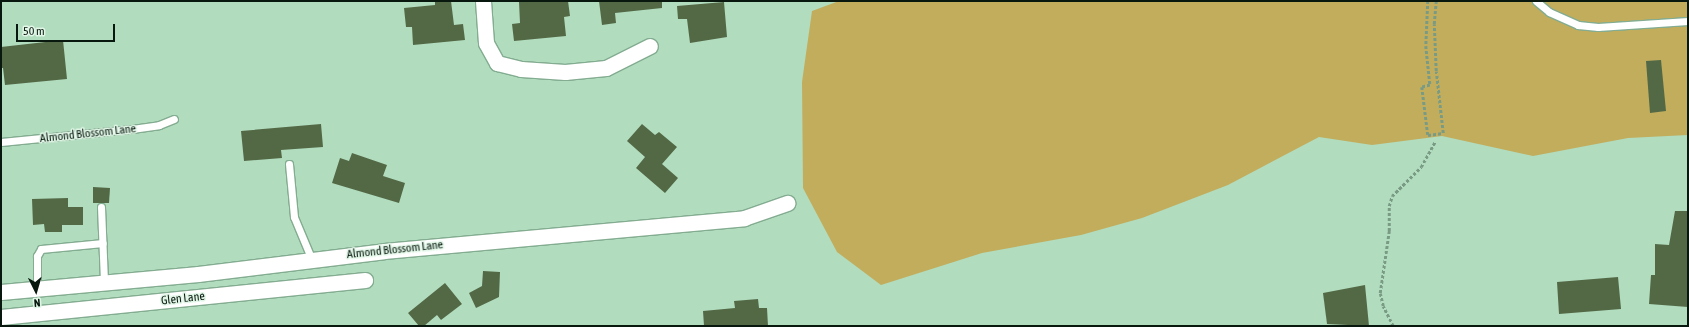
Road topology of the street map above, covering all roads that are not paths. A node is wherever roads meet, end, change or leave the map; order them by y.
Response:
1 (483, 1) edge
2 (1536, 1) edge
3 (1688, 22) edge
4 (650, 46) dead end
5 (174, 119) dead end
6 (1, 142) edge
7 (289, 164) dead end
8 (787, 203) dead end
9 (101, 207) dead end
10 (103, 243) junction
11 (312, 260) junction
12 (365, 280) dead end
13 (104, 283) junction
14 (37, 289) junction
15 (1, 292) edge
16 (1, 317) edge

1 - 4 street
2 - 3 lane
5 - 6 lane, Almond Blossom Lane
7 - 11 lane
8 - 11 street, Almond Blossom Lane
9 - 10 lane
10 - 13 lane
10 - 14 lane
11 - 13 street, Almond Blossom Lane
12 - 16 street, Glen Lane
13 - 14 street, Almond Blossom Lane
14 - 15 street, Almond Blossom Lane

